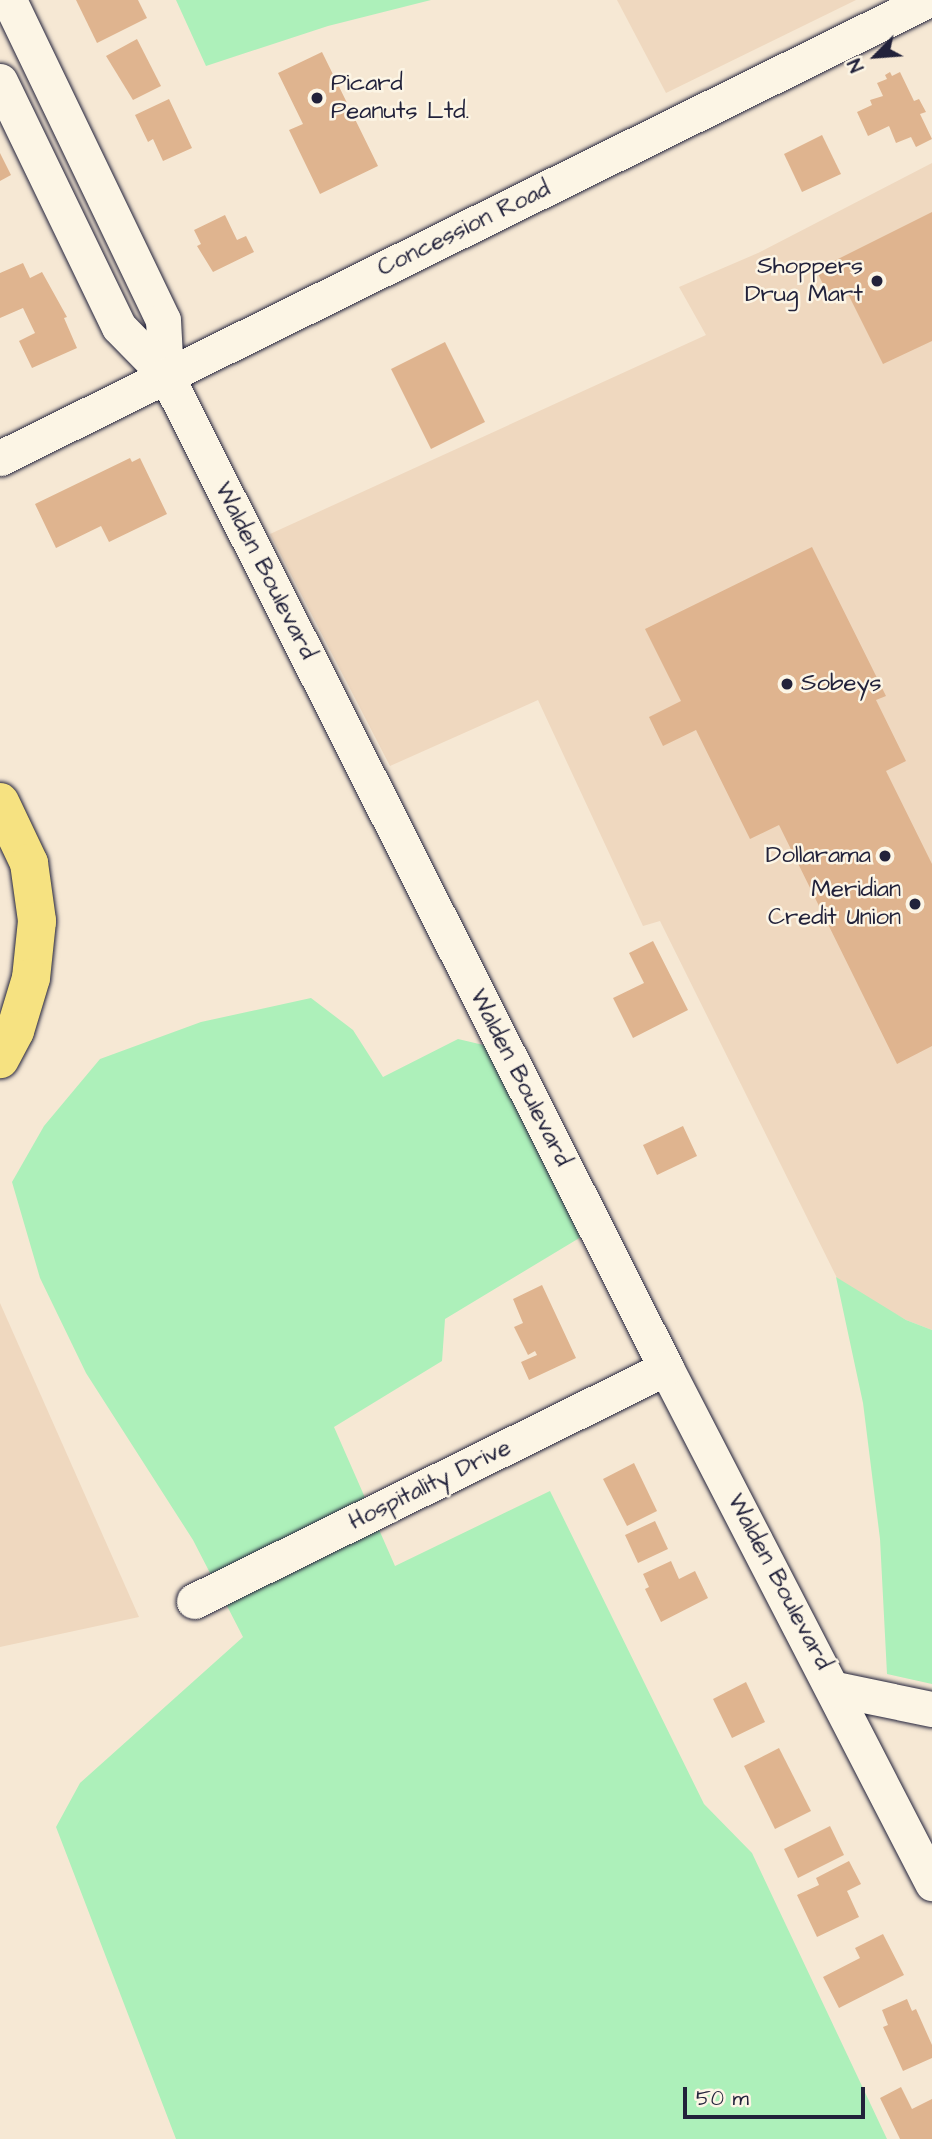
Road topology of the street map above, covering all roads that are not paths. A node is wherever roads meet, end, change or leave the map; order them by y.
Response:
1 (9, 0) edge
2 (928, 0) edge
3 (0, 82) edge
4 (61, 109) junction
5 (23, 130) junction
6 (166, 375) junction
7 (0, 458) edge
8 (1, 804) edge
9 (0, 1059) edge
10 (666, 1368) junction
11 (194, 1601) dead end
12 (835, 1689) junction
13 (932, 1709) edge
14 (932, 1883) edge

1 - 4 street, Walden Boulevard
2 - 6 street, Concession Road
3 - 5 street, Walden Boulevard
4 - 5 street
4 - 6 street, Walden Boulevard
5 - 6 street, Walden Boulevard
6 - 7 street, Concession Road
6 - 10 street, Walden Boulevard
8 - 9 highway
10 - 11 street, Hospitality Drive
10 - 12 street, Walden Boulevard
12 - 13 street, Walden Boulevard
12 - 14 street

